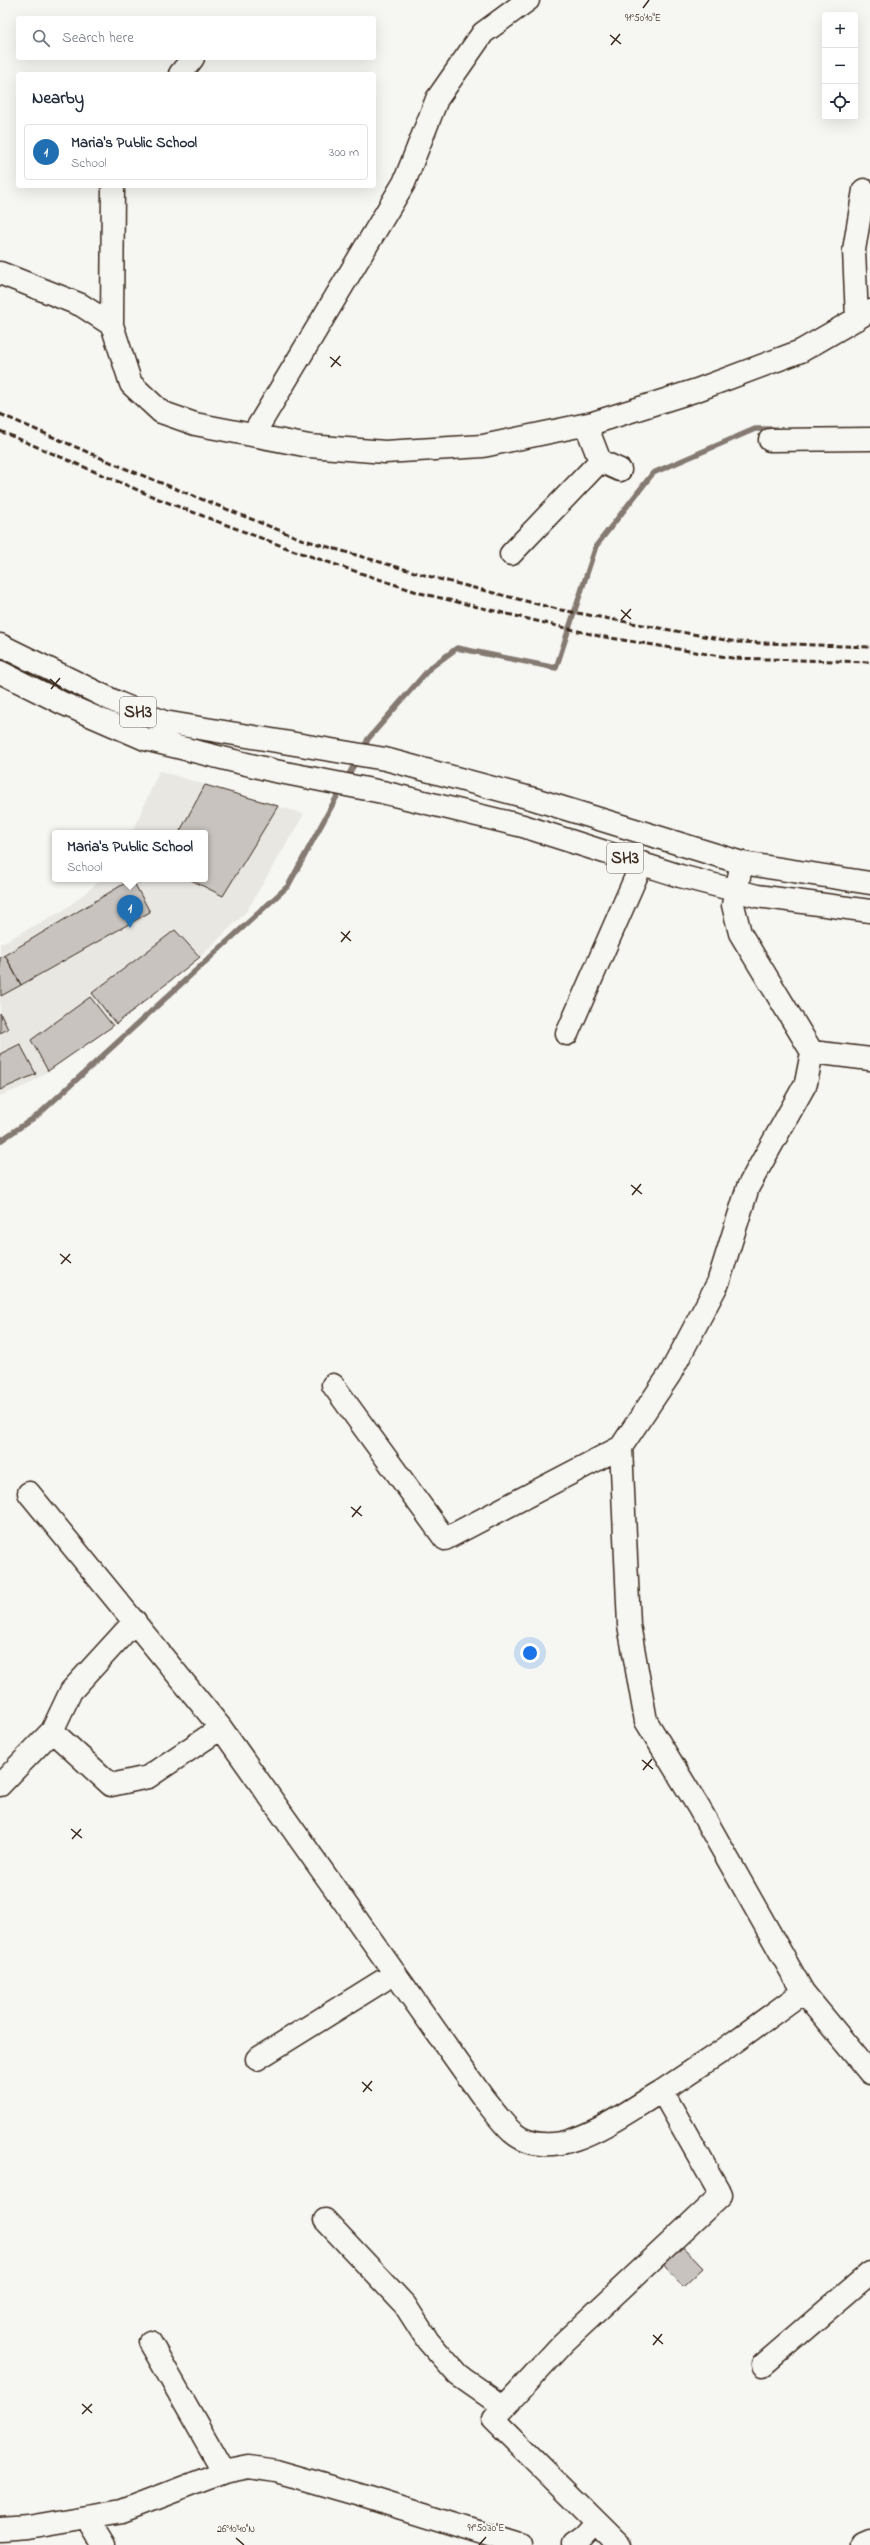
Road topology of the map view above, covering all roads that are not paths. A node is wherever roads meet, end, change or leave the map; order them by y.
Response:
1 (528, 0) edge
2 (191, 60) edge
3 (182, 72) edge
4 (113, 188) edge
5 (864, 190) dead end
6 (0, 273) edge
7 (864, 315) edge
8 (112, 325) junction
9 (586, 425) junction
10 (253, 435) junction
11 (870, 439) edge
12 (770, 440) dead end
13 (600, 461) junction
14 (620, 470) dead end
15 (511, 554) dead end
16 (0, 645) edge
17 (0, 672) edge
18 (642, 863) junction
19 (742, 863) junction
20 (870, 883) edge
21 (735, 890) junction
22 (870, 911) edge
23 (567, 1034) dead end
24 (812, 1052) junction
25 (870, 1059) edge
26 (333, 1385) dead end
27 (621, 1447) junction
28 (28, 1493) dead end
29 (135, 1621) junction
30 (221, 1728) junction
31 (52, 1731) junction
32 (0, 1785) edge
33 (395, 1973) junction
34 (803, 1992) junction
35 (257, 2059) dead end
36 (870, 2073) edge
37 (662, 2091) junction
38 (325, 2220) dead end
39 (870, 2273) edge
40 (150, 2342) dead end
41 (762, 2365) dead end
42 (504, 2407) junction
43 (224, 2472) junction
44 (87, 2517) junction
45 (597, 2523) junction
46 (0, 2529) edge
47 (870, 2542) edge
48 (104, 2545) edge
49 (520, 2545) edge
50 (573, 2545) edge
51 (620, 2545) edge
52 (863, 2545) edge

1 - 10 street
2 - 3 street
4 - 8 street
5 - 7 street
6 - 8 street
7 - 9 street
8 - 10 street
9 - 10 street
9 - 13 street
11 - 12 street
13 - 14 street
13 - 15 street
16 - 19 street, SH3
17 - 18 street, SH3
18 - 21 street, SH3
18 - 23 street
19 - 20 street, SH3
19 - 21 street
21 - 22 street, SH3
21 - 24 street
24 - 25 street
24 - 27 street
26 - 27 street
27 - 34 street
28 - 29 street
29 - 30 street
29 - 31 street
30 - 31 street
30 - 33 street
31 - 32 street
33 - 35 street
33 - 37 street
34 - 36 street
34 - 37 street
37 - 42 street
38 - 42 street
39 - 41 street
40 - 43 street
42 - 45 street
43 - 44 street
43 - 49 street
44 - 46 street
44 - 48 street
45 - 50 street
45 - 51 street
47 - 52 street

